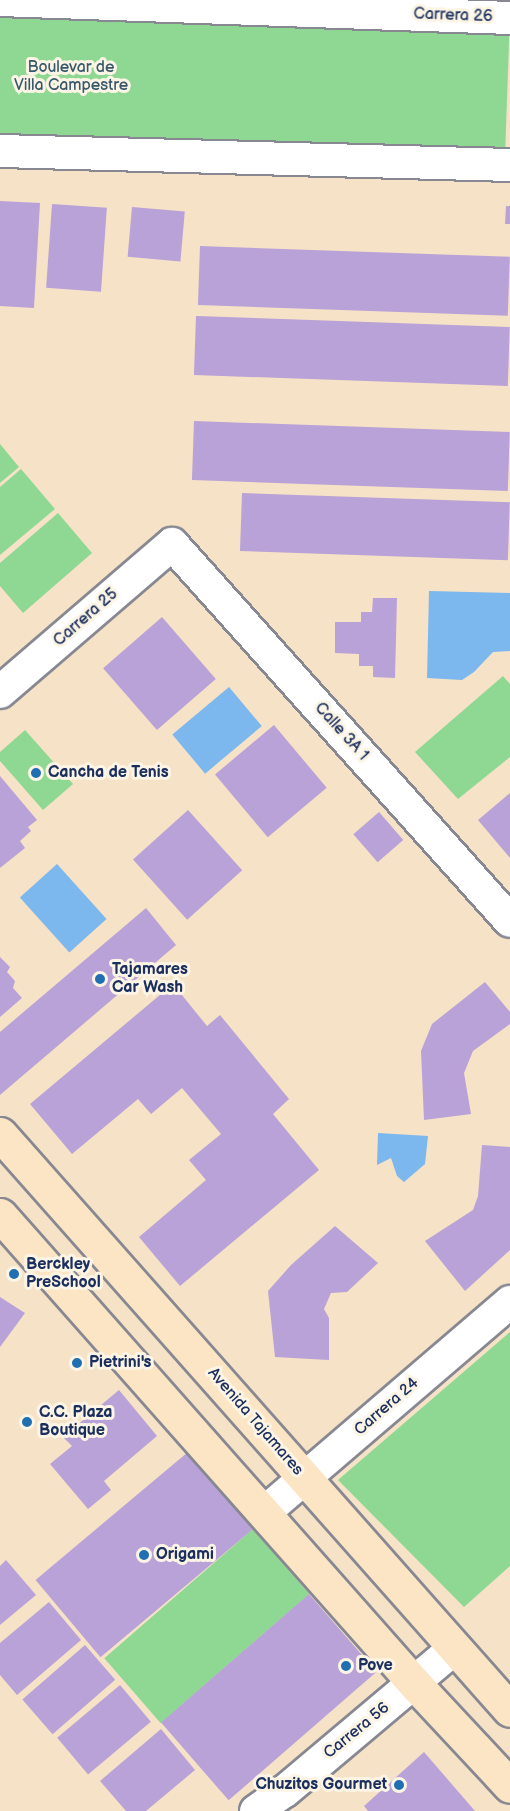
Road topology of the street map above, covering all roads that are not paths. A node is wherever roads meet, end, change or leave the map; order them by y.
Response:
1 (0, 0) edge
2 (510, 18) edge
3 (0, 151) edge
4 (510, 165) edge
5 (172, 544) joint
6 (0, 692) edge
7 (510, 921) edge
8 (0, 1134) edge
9 (0, 1215) edge
10 (510, 1302) edge
11 (304, 1478) junction
12 (265, 1512) junction
13 (455, 1648) junction
14 (415, 1684) junction
15 (510, 1710) edge
16 (510, 1786) edge
17 (256, 1811) edge

1 - 2 street, Carrera 26
3 - 4 street
5 - 6 street, Carrera 25
5 - 7 street, Calle 3A 1
8 - 11 street, Avenida Tajamares
9 - 12 street
10 - 11 street, Carrera 24
11 - 12 street, Carrera 24
11 - 13 street, Avenida Tajamares
12 - 14 street
13 - 14 street, Carrera 56
13 - 15 street, Avenida Tajamares
14 - 16 street
14 - 17 street, Carrera 56

